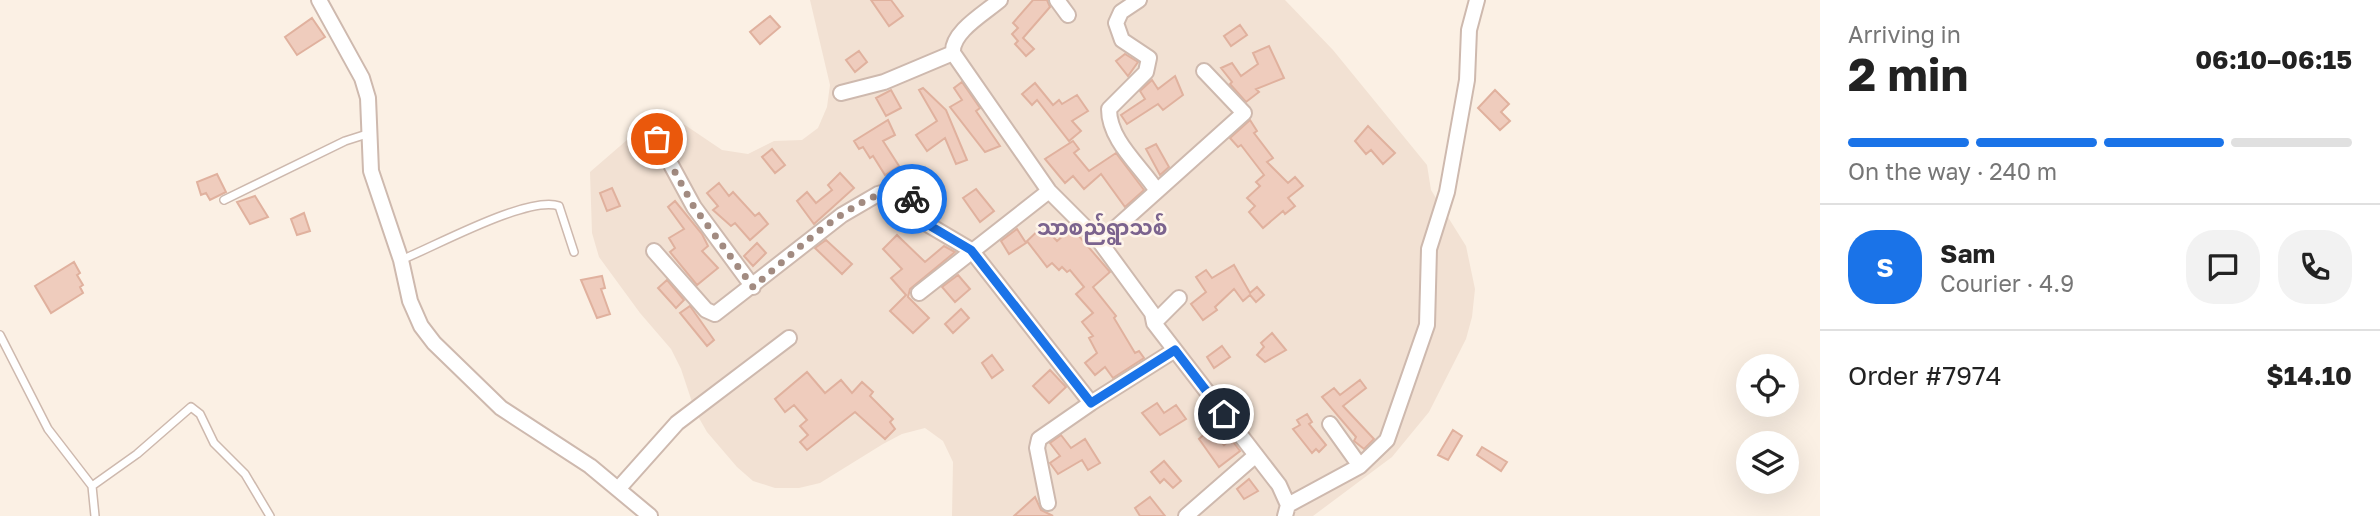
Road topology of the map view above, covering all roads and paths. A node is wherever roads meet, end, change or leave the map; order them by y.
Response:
1 (319, 0) edge
2 (1000, 0) edge
3 (1057, 0) edge
4 (1139, 0) edge
5 (1477, 0) edge
6 (1068, 15) dead end
7 (953, 53) junction
8 (1204, 71) dead end
9 (841, 93) dead end
10 (367, 134) junction
11 (657, 139) dead end
12 (1049, 191) junction
13 (1157, 191) junction
14 (224, 200) dead end
15 (1100, 242) junction
16 (971, 250) junction
17 (654, 251) dead end
18 (574, 252) dead end
19 (401, 260) junction
20 (753, 287) junction
21 (919, 293) dead end
22 (1179, 298) dead end
23 (1154, 323) junction
24 (0, 335) edge
25 (789, 338) dead end
26 (1175, 350) junction
27 (1091, 403) junction
28 (1330, 424) dead end
29 (1256, 455) junction
30 (1360, 466) junction
31 (92, 486) junction
32 (619, 488) junction
33 (1048, 503) dead end
34 (1286, 510) edge
35 (95, 516) edge
36 (270, 516) edge
37 (650, 516) edge
38 (1185, 516) edge

1 - 10 street
2 - 7 street
3 - 6 street
4 - 13 street
5 - 30 street
7 - 9 street
7 - 12 street
8 - 13 street
10 - 14 lane
10 - 19 street
11 - 20 street
12 - 15 street
12 - 16 street
13 - 15 street
15 - 23 street
16 - 20 street
16 - 21 street
16 - 27 street
17 - 20 street
18 - 19 lane
19 - 32 street
22 - 23 street
23 - 26 street
24 - 31 lane
25 - 32 street
26 - 27 street
26 - 29 street
27 - 33 street
28 - 30 street
29 - 34 street
29 - 38 street
30 - 34 street
31 - 35 lane
31 - 36 lane
32 - 37 street

